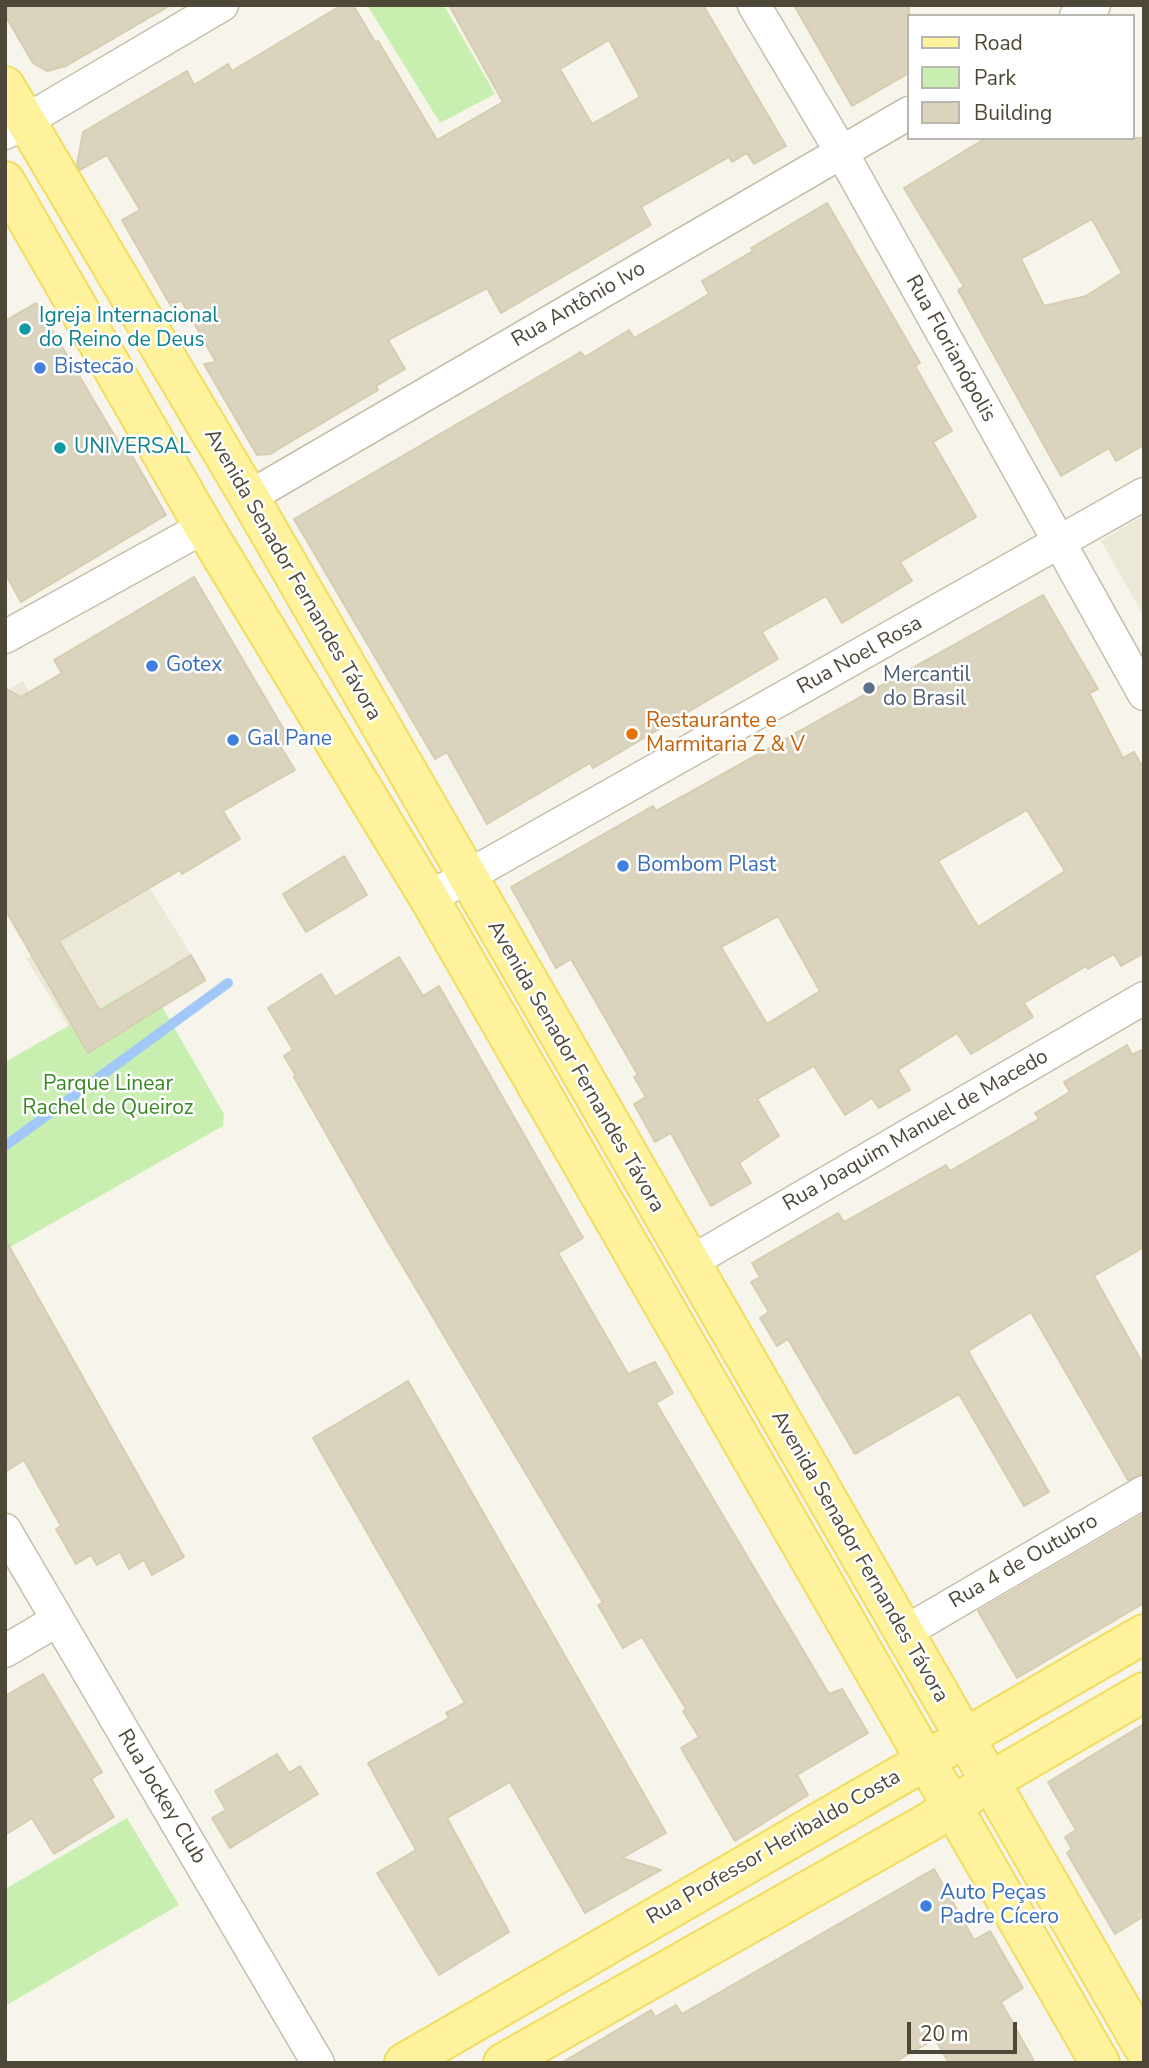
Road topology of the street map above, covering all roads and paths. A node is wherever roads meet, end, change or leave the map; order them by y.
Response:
1 (222, 5) edge
2 (754, 5) edge
3 (5, 86) edge
4 (908, 115) edge
5 (15, 127) edge
6 (842, 153) junction
7 (5, 181) edge
8 (1144, 494) edge
9 (248, 497) junction
10 (204, 527) junction
11 (1058, 545) junction
12 (5, 637) edge
13 (1144, 694) edge
14 (466, 878) junction
15 (429, 898) junction
16 (1144, 998) edge
17 (688, 1263) junction
18 (1144, 1492) edge
19 (5, 1530) edge
20 (56, 1621) junction
21 (905, 1632) junction
22 (1144, 1634) edge
23 (5, 1651) edge
24 (1144, 1692) edge
25 (963, 1737) junction
26 (924, 1761) junction
27 (989, 1782) junction
28 (951, 1809) junction
29 (1144, 2048) edge
30 (318, 2063) edge
31 (404, 2063) edge
32 (503, 2063) edge
33 (1100, 2063) edge

1 - 5 street
2 - 6 street, Rua Florianópolis
3 - 5 main road, Avenida Senador Fernandes Távora
4 - 6 street, Rua Antônio Ivo
5 - 9 main road, Avenida Senador Fernandes Távora
6 - 9 street, Rua Antônio Ivo
6 - 11 street, Rua Florianópolis
7 - 10 main road, Avenida Senador Fernandes Távora
8 - 11 street, Rua Noel Rosa
9 - 14 main road, Avenida Senador Fernandes Távora
10 - 12 street
10 - 15 main road, Avenida Senador Fernandes Távora
11 - 13 street, Rua Florianópolis
11 - 14 street, Rua Noel Rosa
14 - 15 street, Rua Noel Rosa
14 - 17 main road, Avenida Senador Fernandes Távora
15 - 26 main road, Avenida Senador Fernandes Távora
16 - 17 street, Rua Joaquim Manuel de Macedo
17 - 21 main road, Avenida Senador Fernandes Távora
18 - 21 street, Rua 4 de Outubro
19 - 20 street, Rua Jockey Club
20 - 23 street
20 - 30 street, Rua Jockey Club
21 - 25 main road, Avenida Senador Fernandes Távora
22 - 25 main road, Rua Professor Heribaldo Costa
24 - 27 main road
25 - 26 main road, Rua Professor Heribaldo Costa
25 - 27 main road, Avenida Senador Fernandes Távora
26 - 28 main road, Avenida Senador Fernandes Távora
26 - 31 main road, Rua Professor Heribaldo Costa
27 - 28 main road
27 - 29 main road, Avenida Senador Fernandes Távora
28 - 32 main road
28 - 33 main road, Avenida Senador Fernandes Távora

